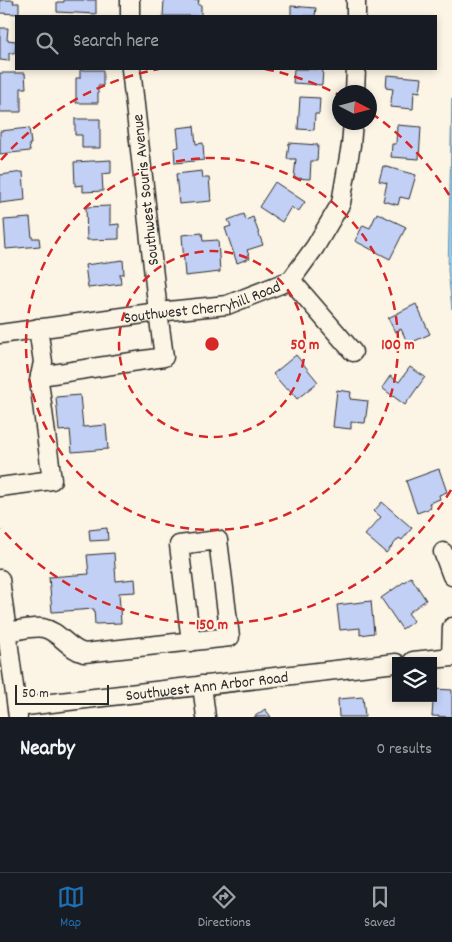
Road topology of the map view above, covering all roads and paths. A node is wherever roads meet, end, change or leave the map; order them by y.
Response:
1 (130, 0) edge
2 (356, 0) edge
3 (130, 15) edge
4 (356, 15) edge
5 (131, 70) edge
6 (356, 70) edge
7 (355, 85) edge
8 (352, 130) edge
9 (291, 280) junction
10 (158, 312) junction
11 (38, 328) junction
12 (0, 334) edge
13 (352, 352) dead end
14 (40, 376) junction
15 (0, 487) edge
16 (443, 552) dead end
17 (452, 576) edge
18 (0, 579) edge
19 (452, 627) edge
20 (7, 632) junction
21 (191, 642) junction
22 (452, 656) edge
23 (437, 658) edge
24 (392, 663) edge
25 (202, 685) junction
26 (17, 712) edge
27 (206, 717) edge

1 - 3 street
2 - 4 street
5 - 10 street, Southwest Souris Avenue
6 - 7 street
8 - 9 street, Southwest Cherryhill Road
9 - 10 street, Southwest Cherryhill Road
9 - 13 street
10 - 11 street, Southwest Cherryhill Road
10 - 14 street, Southwest Souris Avenue
11 - 12 street, Southwest Cherryhill Road
11 - 14 street
14 - 15 street
16 - 17 street
18 - 20 street
19 - 22 street
20 - 21 street
20 - 26 street
21 - 21 street
22 - 23 street
24 - 25 street, Southwest Ann Arbor Road
25 - 26 street, Southwest Ann Arbor Road
25 - 27 street

